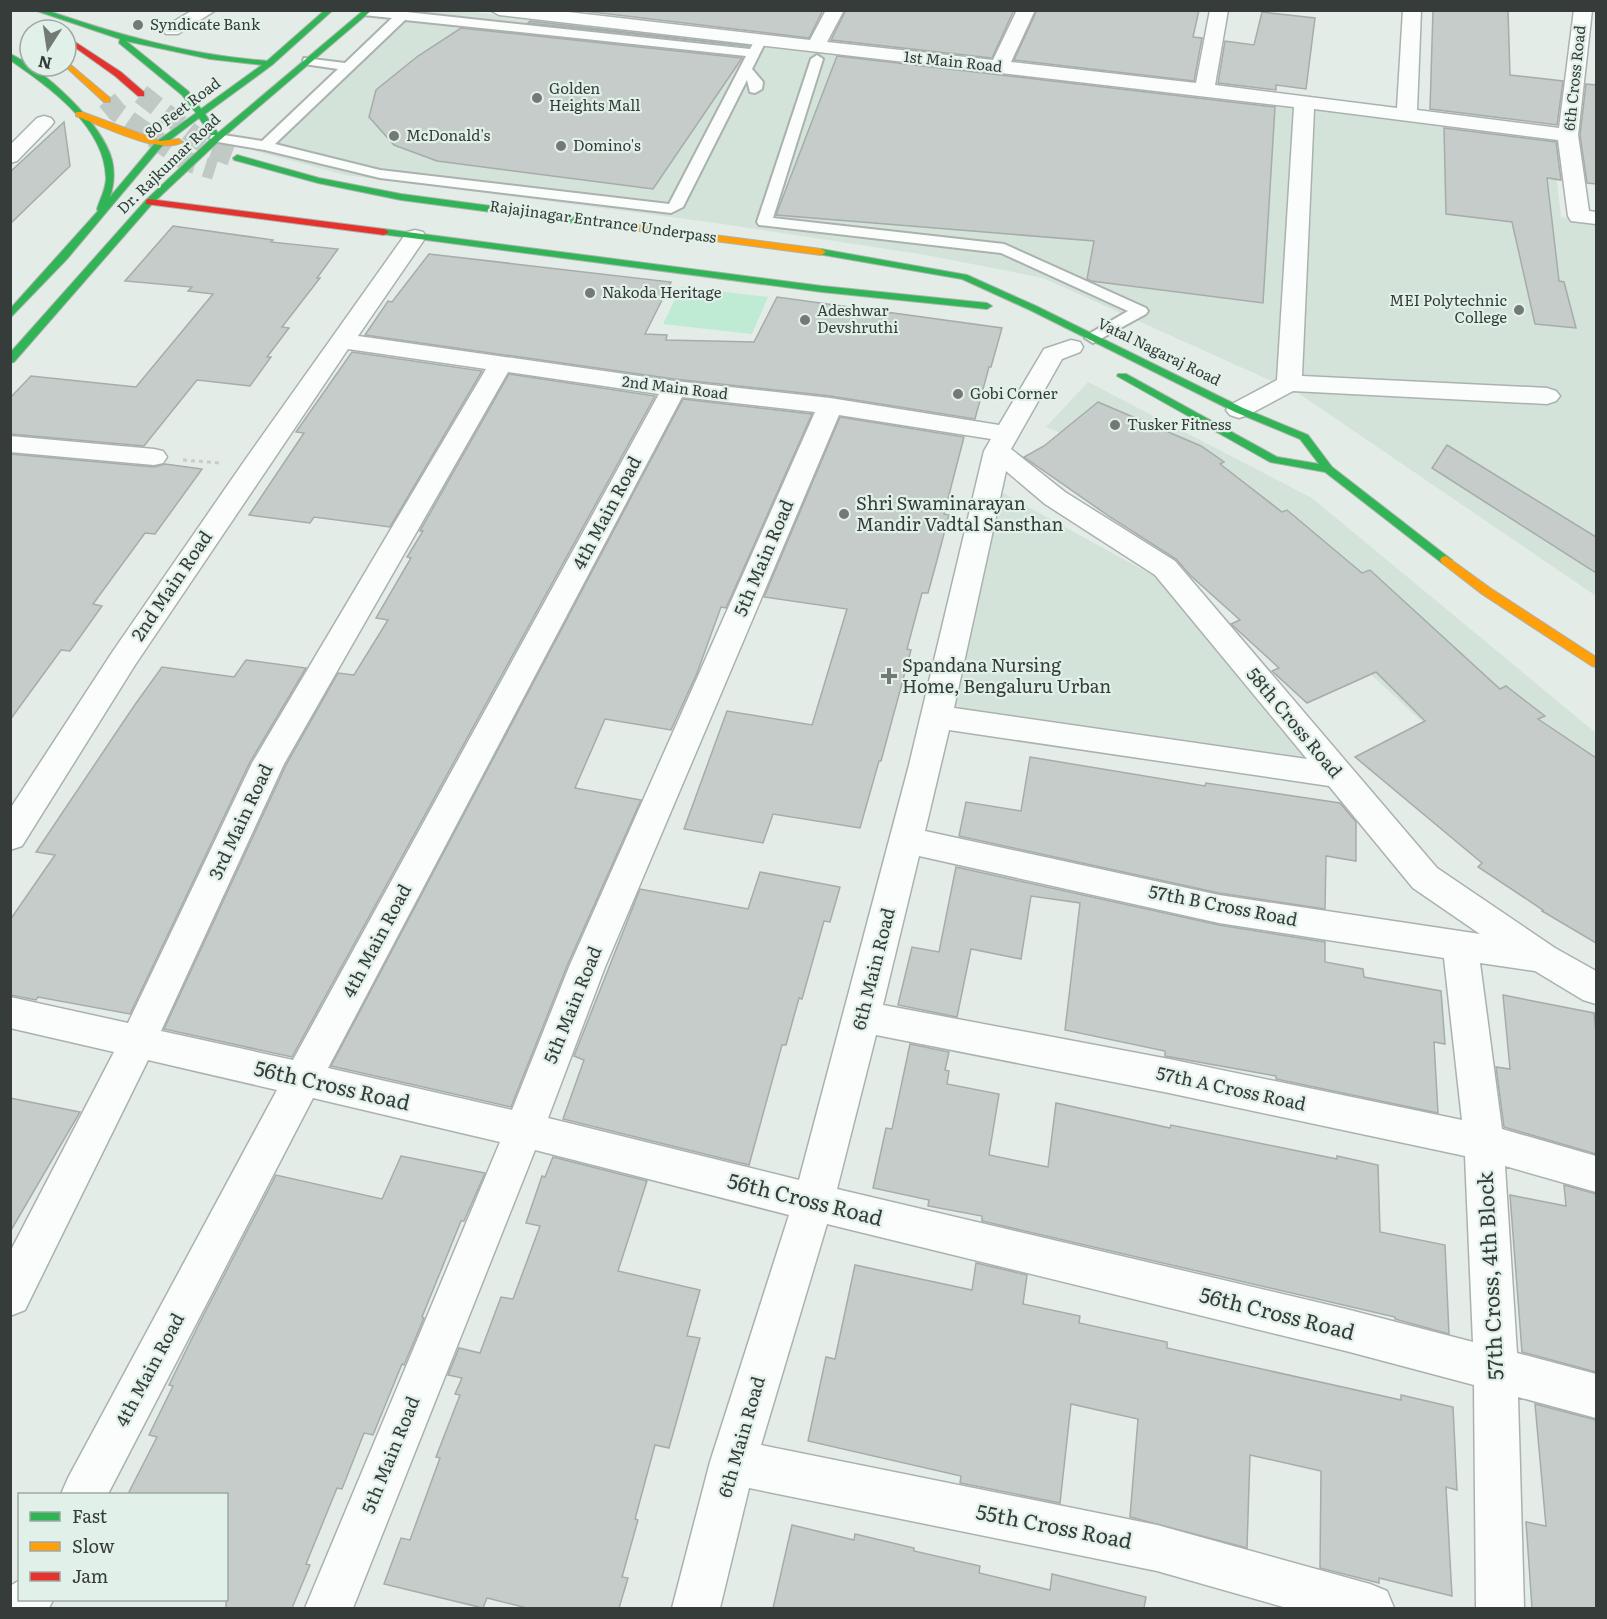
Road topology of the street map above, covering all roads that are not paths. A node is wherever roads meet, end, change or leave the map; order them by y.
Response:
1 (207, 10) edge
2 (330, 10) edge
3 (682, 10) edge
4 (835, 10) edge
5 (1026, 10) edge
6 (1219, 10) edge
7 (1412, 10) edge
8 (1583, 10) edge
9 (368, 11) edge
10 (511, 11) edge
11 (402, 16) junction
12 (78, 29) edge
13 (668, 29) junction
14 (172, 30) dead end
15 (118, 38) junction
16 (78, 46) edge
17 (757, 47) junction
18 (1587, 47) edge
19 (816, 53) junction
20 (10, 56) edge
21 (309, 61) junction
22 (269, 63) junction
23 (349, 67) junction
24 (999, 67) junction
25 (745, 69) junction
26 (78, 72) edge
27 (755, 89) dead end
28 (1204, 90) junction
29 (141, 93) tunnel mouth
30 (107, 100) tunnel mouth
31 (1304, 103) junction
32 (204, 112) junction
33 (79, 114) junction
34 (1407, 115) junction
35 (44, 122) dead end
36 (1568, 135) junction
37 (217, 138) junction
38 (271, 141) junction
39 (159, 144) junction
40 (346, 151) dead end
41 (10, 157) edge
42 (237, 158) tunnel mouth
43 (149, 202) junction
44 (99, 214) junction
45 (1588, 217) edge
46 (415, 237) junction
47 (964, 277) joint
48 (932, 286) dead end
49 (10, 315) edge
50 (343, 341) junction
51 (1074, 344) junction
52 (10, 360) edge
53 (501, 364) junction
54 (1111, 370) dead end
55 (1289, 383) junction
56 (674, 389) junction
57 (1547, 396) dead end
58 (830, 406) junction
59 (1239, 410) junction
60 (1002, 442) junction
61 (10, 444) edge
62 (154, 457) road end
63 (1328, 469) junction
64 (1596, 663) edge
65 (936, 717) junction
66 (1337, 775) junction
67 (10, 837) edge
68 (907, 840) junction
69 (1460, 945) junction
70 (1542, 958) junction
71 (1596, 989) edge
72 (10, 1012) edge
73 (862, 1017) junction
74 (138, 1041) junction
75 (303, 1079) junction
76 (524, 1130) junction
77 (1484, 1142) junction
78 (1596, 1174) edge
79 (813, 1202) junction
80 (10, 1296) edge
81 (1496, 1370) junction
82 (1596, 1396) edge
83 (733, 1462) junction
84 (85, 1493) edge
85 (329, 1608) edge
86 (696, 1608) edge
87 (1370, 1608) edge
88 (1500, 1608) edge

1 - 14 street
2 - 22 main road
3 - 13 street
4 - 19 street
5 - 24 street
6 - 28 street
7 - 34 street
8 - 18 street, 6th Cross Road
9 - 11 lane
9 - 21 main road, Dr. Rajkumar Road
10 - 13 street, 1st Main Road
11 - 17 lane
11 - 23 lane
12 - 15 main road
13 - 17 street, 1st Main Road
15 - 22 main road
15 - 32 main road
16 - 29 main road
17 - 19 street, 1st Main Road
17 - 25 lane
18 - 36 street, 6th Cross Road
19 - 24 street, 1st Main Road
19 - 51 lane
20 - 33 main road
21 - 23 lane
21 - 37 main road, Dr. Rajkumar Road
22 - 32 main road, 80 Feet Road
23 - 38 lane
24 - 28 street, 1st Main Road
25 - 27 lane
25 - 38 lane
26 - 30 main road
28 - 31 street, 1st Main Road
31 - 34 street, 1st Main Road
31 - 55 street
32 - 37 main road
32 - 39 main road, 80 Feet Road
33 - 39 main road
33 - 44 main road
34 - 36 street, 1st Main Road
35 - 41 street
36 - 45 street, 6th Cross Road
37 - 38 lane
37 - 39 main road
37 - 43 main road, Dr. Rajkumar Road
38 - 40 lane
39 - 44 main road, 80 Feet Road
42 - 47 main road, Rajajinagar Entrance Underpass
43 - 46 main road
43 - 52 main road, Dr. Rajkumar Road
44 - 49 main road, Dr. Rajkumar Road
46 - 48 main road
46 - 50 street, 2nd Main Road
47 - 51 main road, Vatal Nagaraj Road
50 - 53 street, 2nd Main Road
50 - 67 street, 2nd Main Road
51 - 59 main road, Vatal Nagaraj Road
51 - 60 street, 6th Main Road
53 - 56 street, 2nd Main Road
53 - 74 street, 3rd Main Road
54 - 63 main road, Vatal Nagaraj Road
55 - 57 street
55 - 59 street
56 - 58 street, 2nd Main Road
56 - 75 street, 4th Main Road
58 - 60 street, 2nd Main Road
58 - 76 street, 5th Main Road
59 - 63 main road, Vatal Nagaraj Road
60 - 65 street, 6th Main Road
60 - 66 street, 58th Cross Road
61 - 62 street
63 - 64 main road, Vatal Nagaraj Road
65 - 66 street
65 - 68 street, 6th Main Road
66 - 70 street, 58th Cross Road
68 - 69 street, 57th B Cross Road
68 - 73 street, 6th Main Road
69 - 70 street, 57th B Cross Road
69 - 77 street, 57th Cross, 4th Block
70 - 71 street, 58th Cross Road
72 - 74 street, 56th Cross Road
73 - 77 street, 57th A Cross Road
73 - 79 street, 6th Main Road
74 - 75 street, 56th Cross Road
74 - 80 street, 3rd Main Road
75 - 76 street, 56th Cross Road
75 - 84 street, 4th Main Road
76 - 79 street, 56th Cross Road
76 - 85 street, 5th Main Road
77 - 78 street, 57th A Cross Road
77 - 81 street, 57th Cross, 4th Block
79 - 81 street, 56th Cross Road
79 - 83 street, 6th Main Road
81 - 82 street, 56th Cross Road
81 - 88 street, 57th Cross, 4th Block
83 - 86 street, 6th Main Road
83 - 87 street, 55th Cross Road

